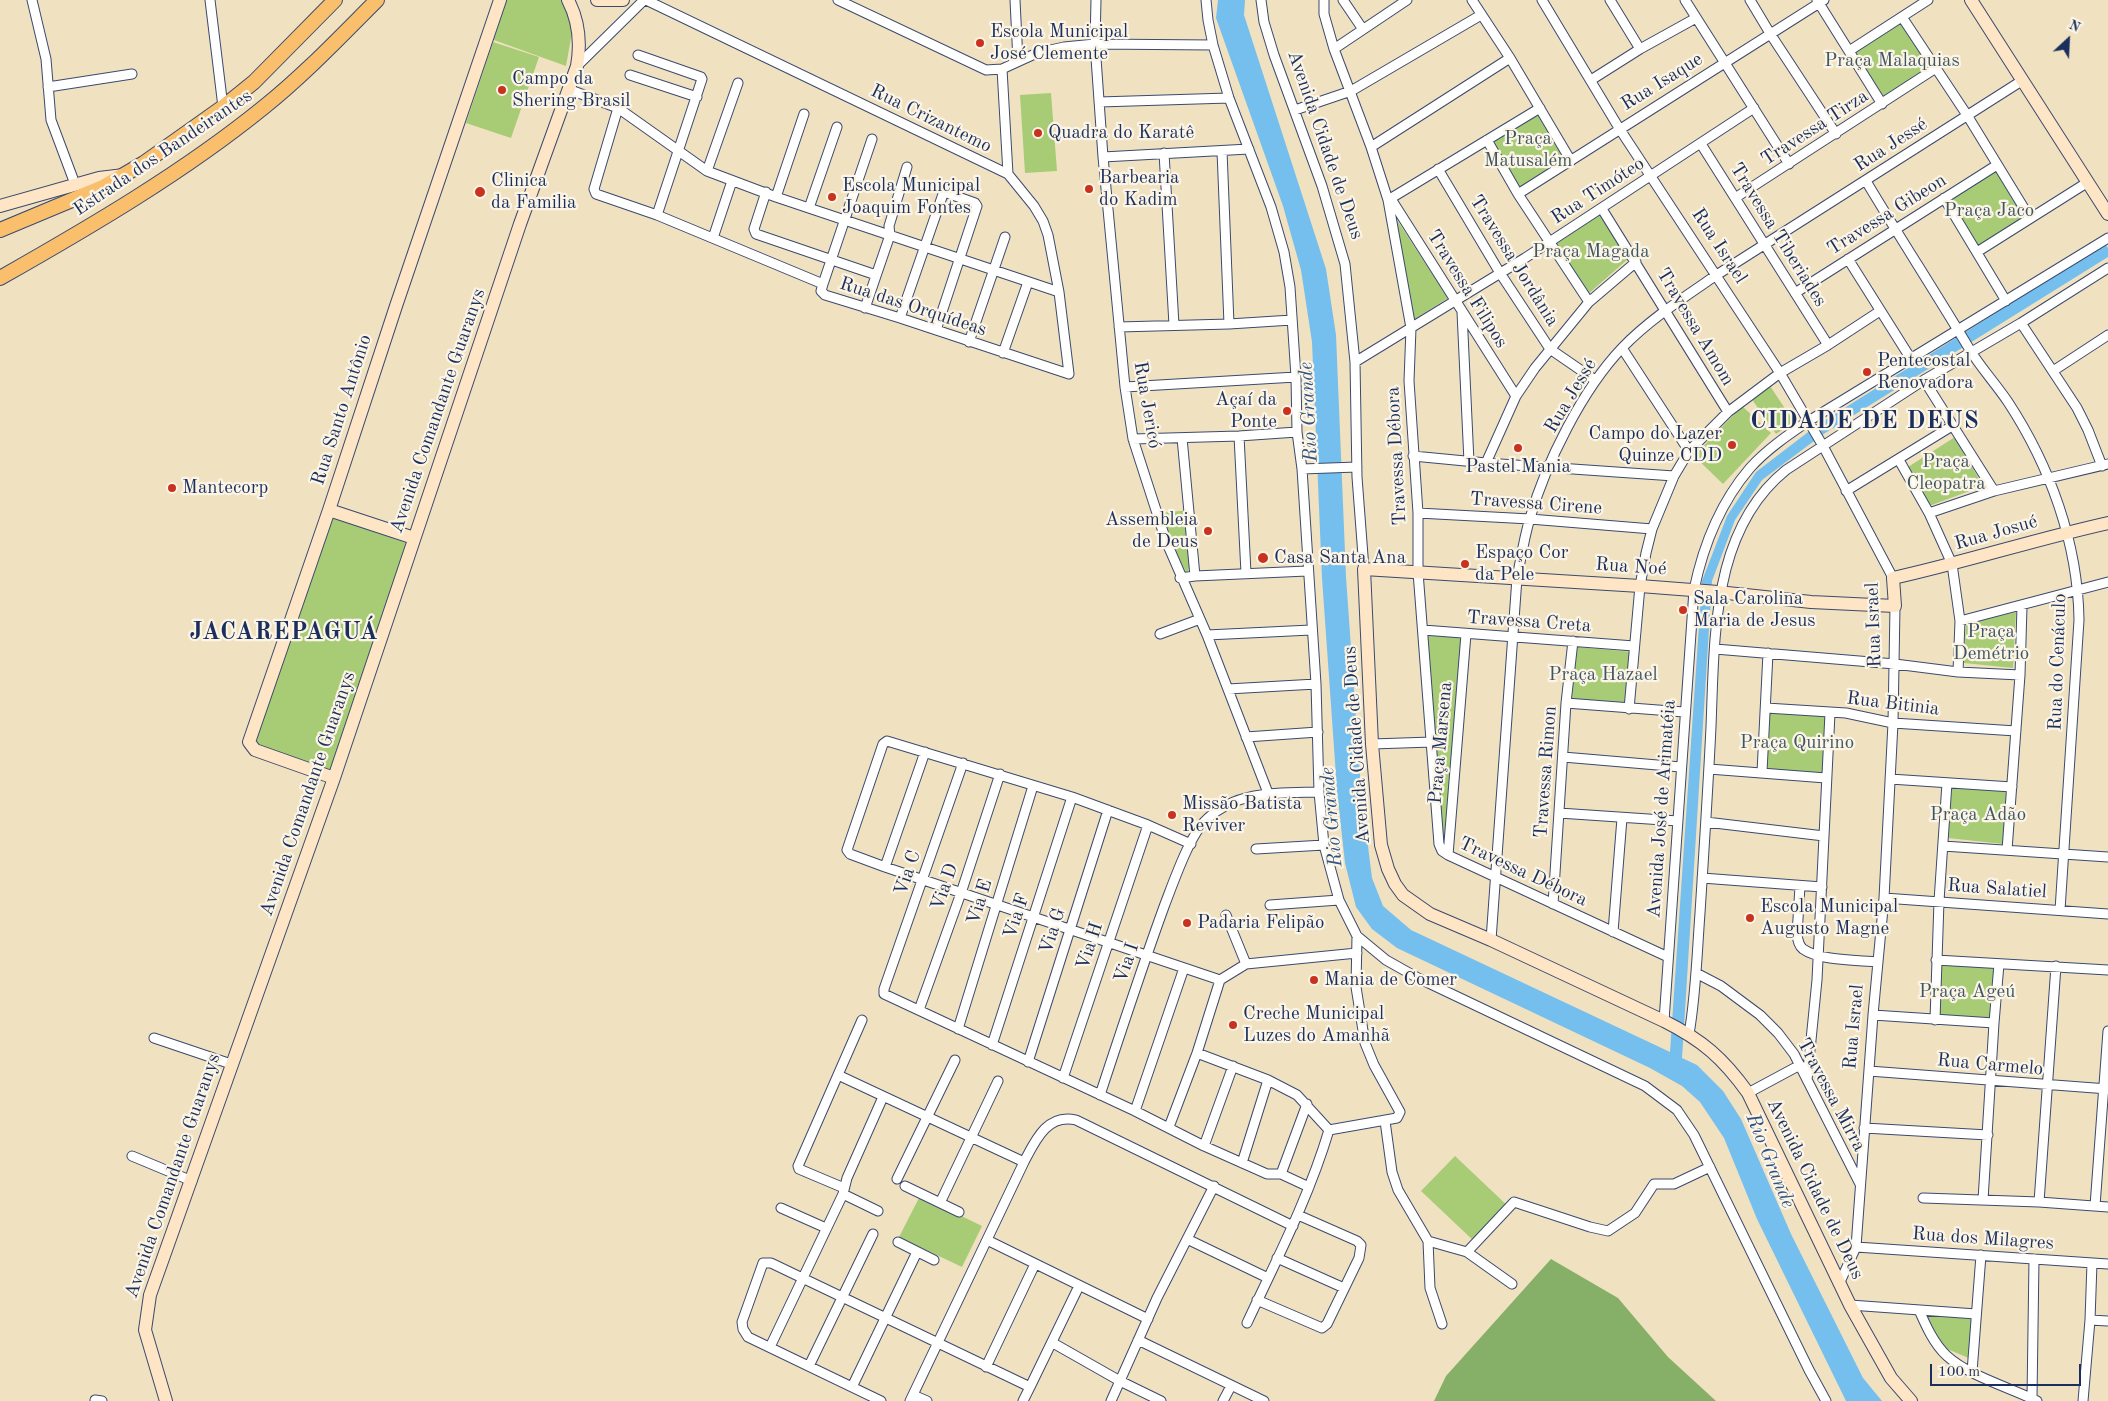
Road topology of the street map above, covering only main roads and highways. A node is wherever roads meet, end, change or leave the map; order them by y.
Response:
1 (335, 0) edge
2 (377, 0) edge
3 (0, 230) edge
4 (0, 278) edge

1 - 3 main road, Estrada dos Bandeirantes
2 - 4 main road, Estrada dos Bandeirantes

